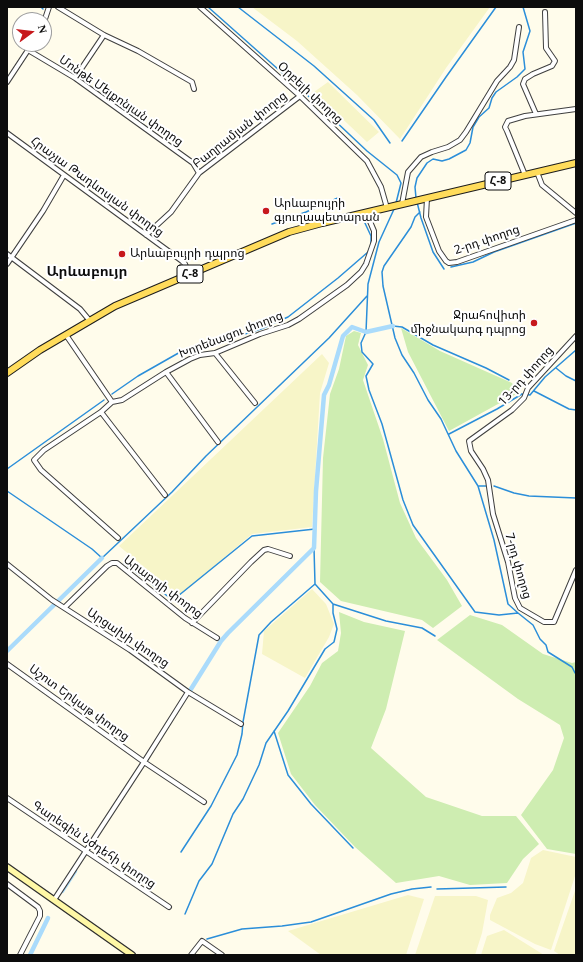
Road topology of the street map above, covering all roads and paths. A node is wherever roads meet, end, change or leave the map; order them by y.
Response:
1 (58, 7) edge
2 (200, 7) edge
3 (545, 12) dead end
4 (519, 27) dead end
5 (104, 35) junction
6 (27, 52) edge
7 (31, 52) edge
8 (75, 78) junction
9 (7, 82) edge
10 (194, 89) dead end
11 (300, 96) junction
12 (576, 109) edge
13 (536, 114) junction
14 (7, 133) edge
15 (576, 163) edge
16 (537, 172) junction
17 (199, 173) junction
18 (64, 175) junction
19 (525, 175) junction
20 (427, 198) junction
21 (402, 204) junction
22 (387, 208) junction
23 (366, 212) junction
24 (576, 212) edge
25 (576, 220) edge
26 (146, 235) junction
27 (7, 254) edge
28 (11, 257) junction
29 (7, 264) edge
30 (189, 274) junction
31 (90, 321) junction
32 (66, 335) junction
33 (576, 336) edge
34 (215, 353) junction
35 (8, 370) edge
36 (166, 372) junction
37 (112, 402) junction
38 (255, 403) dead end
39 (101, 412) junction
40 (469, 441) joint
41 (218, 442) dead end
42 (164, 495) dead end
43 (118, 538) dead end
44 (290, 556) dead end
45 (7, 564) edge
46 (576, 570) edge
47 (65, 607) junction
48 (192, 623) junction
49 (216, 638) dead end
50 (7, 664) edge
51 (188, 692) junction
52 (242, 724) dead end
53 (144, 762) junction
54 (7, 798) edge
55 (204, 802) dead end
56 (85, 852) junction
57 (7, 868) edge
58 (7, 884) edge
59 (54, 900) junction
60 (169, 907) dead end
61 (20, 955) edge
62 (132, 955) edge
63 (191, 955) edge
64 (222, 955) edge

1 - 5 street
2 - 11 street, Օրբելի փողոց
3 - 13 street
4 - 21 street
5 - 8 street
5 - 10 street
6 - 9 street
7 - 8 street, Մոնթե Մելքոնյան փողոց
8 - 17 street, Մոնթե Մելքոնյան փողոց
11 - 17 street, Բաղրամյան փողոց
11 - 22 street, Օրբելի փողոց
12 - 13 street
13 - 19 street
14 - 18 street, Հրաչյա Թադևոսյան փողոց
15 - 16 main road, Հ-8
16 - 19 main road, Հ-8
16 - 24 street
17 - 26 street, Բաղրամյան փողոց
18 - 26 street, Հրաչյա Թադևոսյան փողոց
18 - 28 street
19 - 20 main road, Հ-8
20 - 21 main road, Հ-8
20 - 25 street, 2-րդ փողոց
21 - 22 main road, Հ-8
22 - 23 main road, Հ-8
23 - 30 main road, Հ-8
23 - 34 street, Խորենացու փողոց
26 - 30 street, Հրաչյա Թադևոսյան փողոց
27 - 28 street
28 - 29 street
28 - 31 street
30 - 31 main road, Հ-8
31 - 32 main road, Հ-8
32 - 35 main road, Հ-8
32 - 37 street
33 - 40 street, 13-րդ փողոց
34 - 36 street, Խորենացու փողոց
34 - 38 street
36 - 37 street, Խորենացու փողոց
36 - 41 street
37 - 39 street, Խորենացու փողոց
39 - 42 street
39 - 43 street, Խորենացու փողոց
40 - 46 street, 7-րդ փողոց
44 - 48 street
45 - 47 street, Արցախի փողոց
47 - 48 street, Արաբոյի փողոց
47 - 51 street, Արցախի փողոց
48 - 49 street, Արաբոյի փողոց
50 - 53 street, Աշոտ Երկաթ փողոց
51 - 52 street, Արցախի փողոց
51 - 53 street
53 - 55 street
53 - 56 street
54 - 56 street, Գարեգին Նժդեհի փողոց
56 - 59 street
56 - 60 street, Գարեգին Նժդեհի փողոց
57 - 59 street
58 - 61 street
59 - 62 street
63 - 64 street

